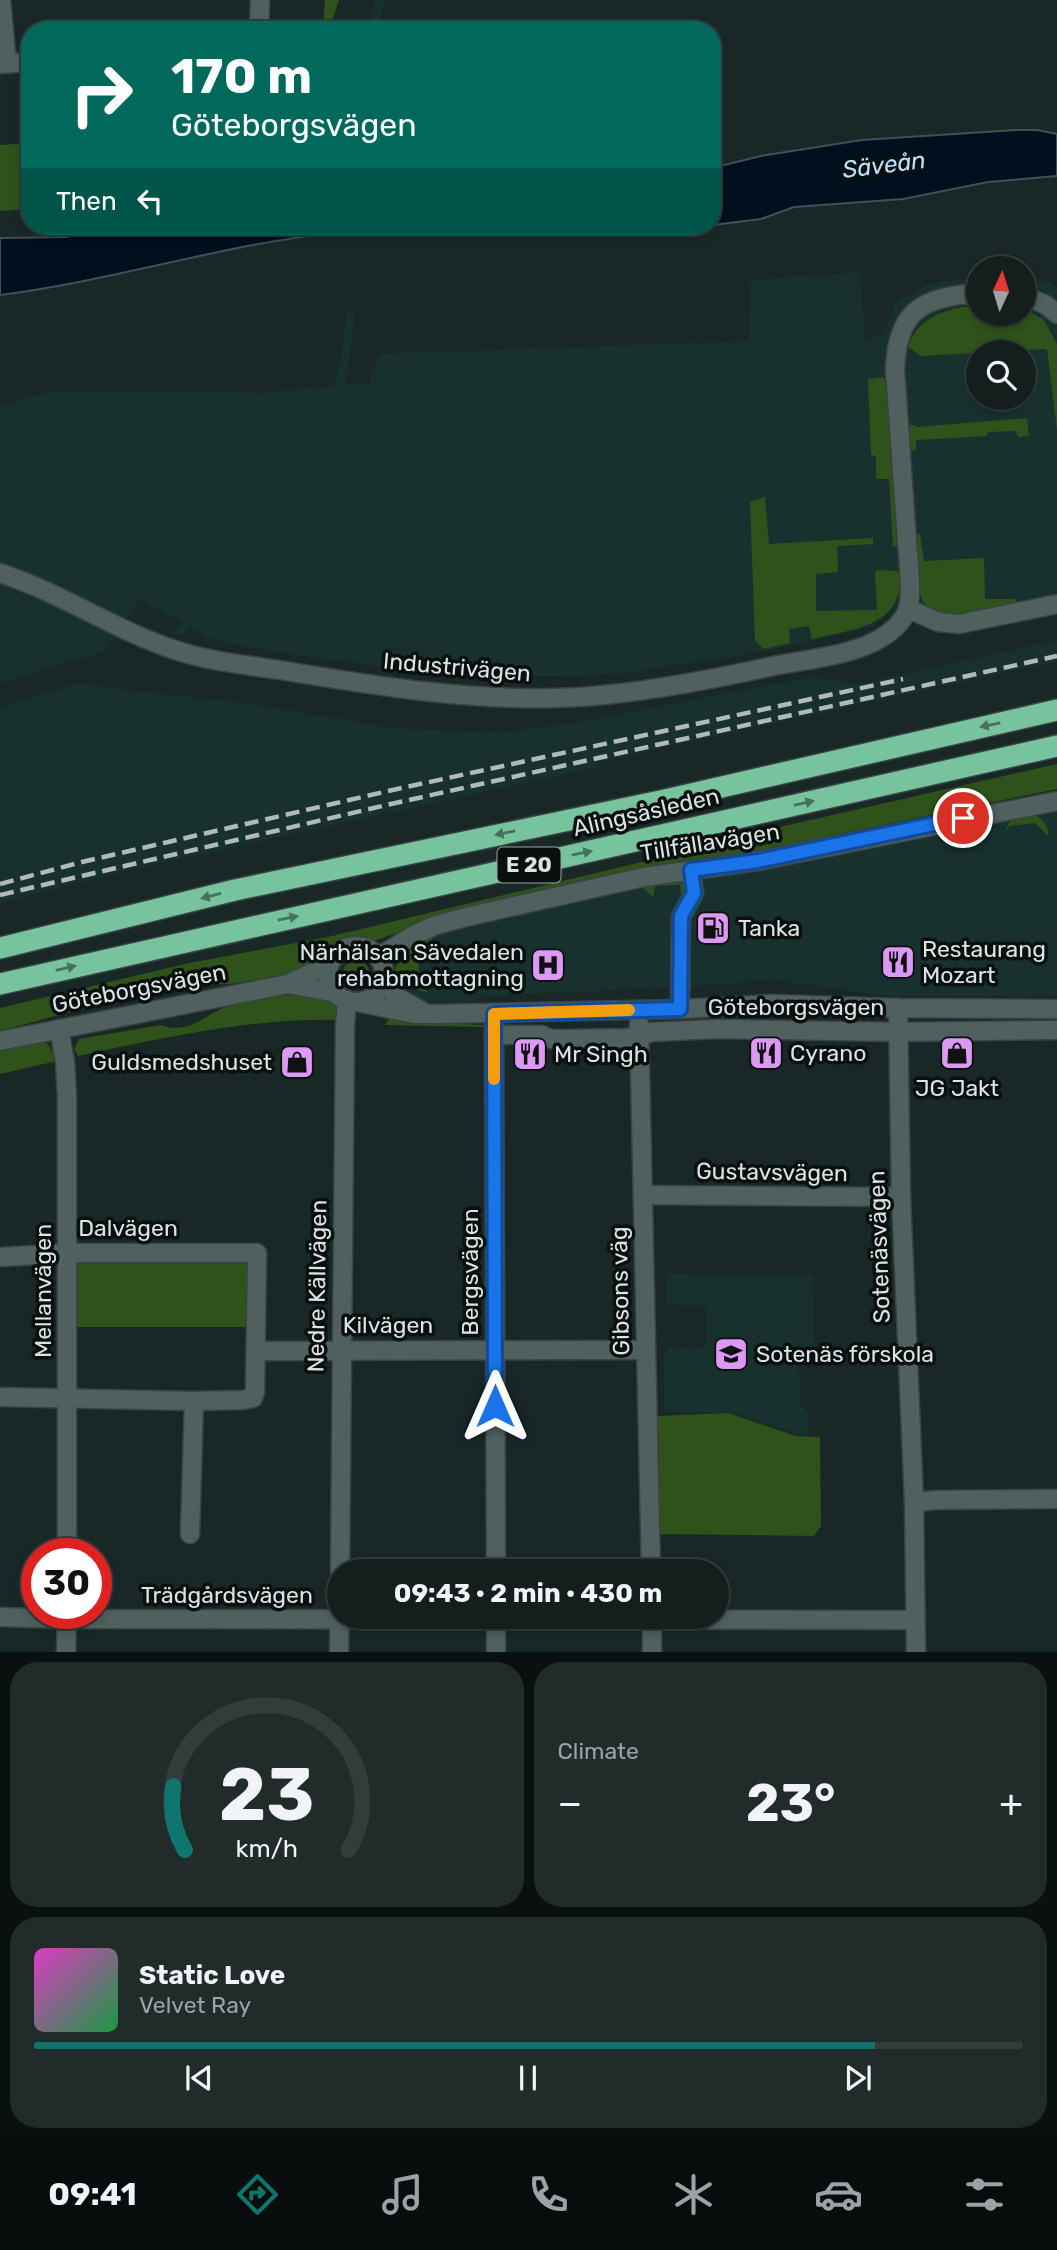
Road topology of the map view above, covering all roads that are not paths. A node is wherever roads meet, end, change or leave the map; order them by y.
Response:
1 (1, 0) edge
2 (260, 0) edge
3 (259, 21) edge
4 (4, 63) edge
5 (966, 294) edge
6 (1036, 300) edge
7 (1057, 314) edge
8 (0, 573) edge
9 (1057, 604) edge
10 (909, 609) junction
11 (1057, 710) edge
12 (1057, 746) edge
13 (1057, 804) edge
14 (691, 870) junction
15 (0, 948) edge
16 (379, 957) junction
17 (332, 960) junction
18 (384, 977) junction
19 (0, 984) edge
20 (288, 984) junction
21 (347, 998) junction
22 (898, 1008) junction
23 (680, 1009) junction
24 (1057, 1009) edge
25 (638, 1010) junction
26 (426, 1013) junction
27 (494, 1014) junction
28 (59, 1028) junction
29 (1057, 1030) edge
30 (898, 1032) junction
31 (640, 1034) junction
32 (494, 1035) junction
33 (0, 1041) edge
34 (643, 1195) junction
35 (901, 1198) junction
36 (69, 1252) junction
37 (0, 1257) edge
38 (341, 1350) junction
39 (495, 1350) junction
40 (646, 1350) junction
41 (256, 1351) junction
42 (0, 1397) edge
43 (67, 1397) junction
44 (194, 1401) junction
45 (1057, 1499) edge
46 (914, 1502) junction
47 (190, 1534) dead end
48 (67, 1538) edge
49 (340, 1559) edge
50 (496, 1559) edge
51 (651, 1559) edge
52 (112, 1616) edge
53 (0, 1617) edge
54 (21, 1617) edge
55 (327, 1619) edge
56 (729, 1619) edge
57 (915, 1620) junction
58 (67, 1629) edge
59 (339, 1629) edge
60 (496, 1629) edge
61 (652, 1629) edge
62 (66, 1651) edge
63 (339, 1651) edge
64 (496, 1651) edge
65 (652, 1651) edge
66 (916, 1651) edge

1 - 4 street
2 - 3 street
5 - 10 street
6 - 7 street
8 - 10 street, Industrivägen
9 - 10 street
11 -> 15 highway, E 20
19 -> 12 highway, Alingsåsleden / E 20
13 - 14 street, Tillfällavägen
14 - 16 street, Tillfällavägen
14 - 23 street, Göteborgsvägen
16 - 17 street
16 - 18 street
17 - 20 street, Göteborgsvägen
17 - 21 street
18 - 21 street
18 - 26 street, Göteborgsvägen
20 - 21 street, Göteborgsvägen
20 - 28 street, Göteborgsvägen
21 - 26 street, Göteborgsvägen
21 - 38 street, Nedre Källvägen
22 - 23 street, Göteborgsvägen
22 - 24 street, Göteborgsvägen
22 - 30 street, Sotenäsvägen
23 - 25 street, Göteborgsvägen
25 - 27 street, Göteborgsvägen
25 - 31 street, Gibsons väg
26 - 27 street, Göteborgsvägen
27 - 32 street, Bergsvägen
28 - 33 street, Göteborgsvägen
28 - 36 street, Mellanvägen
29 - 30 street, Göteborgsvägen
30 - 31 street, Göteborgsvägen
30 - 35 street, Sotenäsvägen
31 - 32 street, Göteborgsvägen
31 - 34 street, Gibsons väg
32 - 39 street, Bergsvägen
34 - 35 street, Gustavsvägen
34 - 40 street, Gibsons väg
35 - 46 street, Sotenäsvägen
36 - 37 street, Dalvägen
36 - 41 street, Dalvägen
36 - 43 street, Mellanvägen
38 - 39 street, Kilvägen
38 - 41 street, Kilvägen
38 - 49 street, Nedre Källvägen
39 - 40 street, Kilvägen
39 - 50 street, Bergsvägen
40 - 51 street, Gibsons väg
41 - 44 street
42 - 43 street
43 - 44 street
43 - 48 street, Mellanvägen
44 - 47 street
45 - 46 street
46 - 57 street, Sotenäsvägen
52 - 55 street, Trädgårdsvägen
53 - 54 street, Trädgårdsvägen
56 - 57 street, Trädgårdsvägen
57 - 66 street, Sotenäsvägen
58 - 62 street
59 - 63 street
60 - 64 street
61 - 65 street

